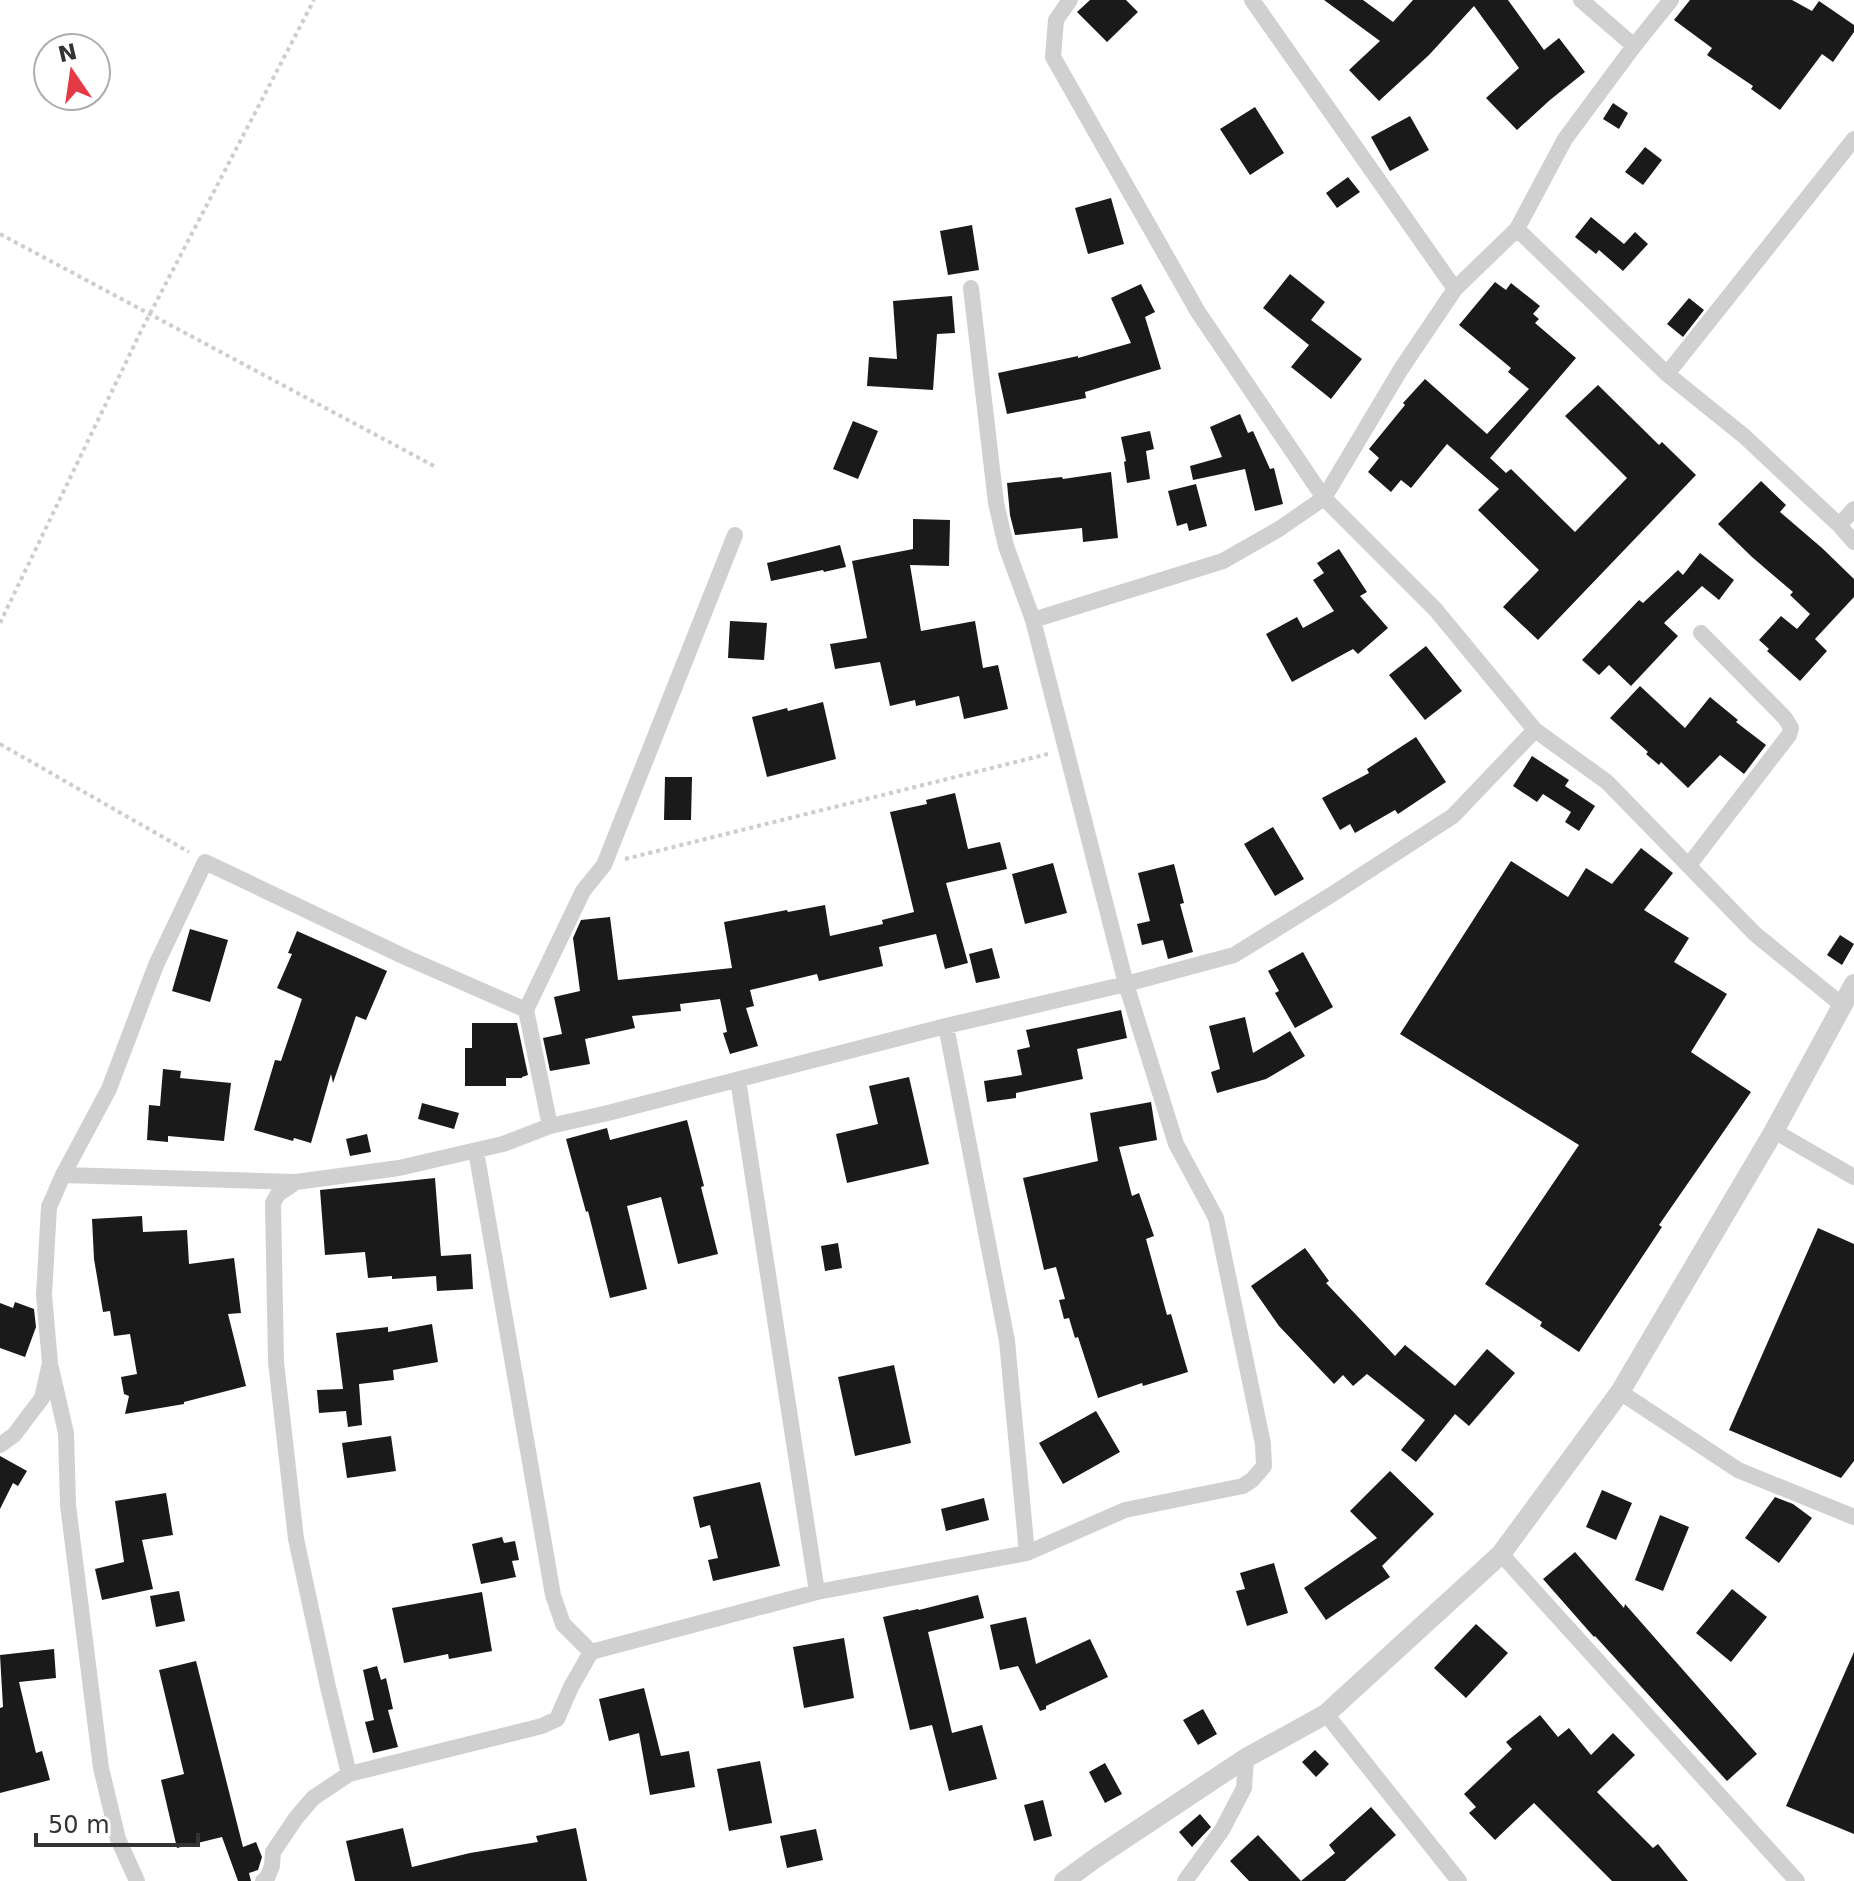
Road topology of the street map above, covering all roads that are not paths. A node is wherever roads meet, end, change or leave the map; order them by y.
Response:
1 (1070, 0) edge
2 (1252, 0) edge
3 (1581, 0) edge
4 (1671, 0) edge
5 (1634, 46) junction
6 (1854, 139) edge
7 (1517, 229) junction
8 (971, 288) dead end
9 (1455, 289) junction
10 (1667, 374) junction
11 (1324, 498) junction
12 (1854, 509) edge
13 (1839, 525) junction
14 (735, 535) dead end
15 (1854, 542) edge
16 (1033, 620) junction
17 (1701, 633) dead end
18 (1535, 730) junction
19 (1689, 865) junction
20 (1126, 984) junction
21 (1854, 984) edge
22 (1842, 1005) junction
23 (526, 1010) junction
24 (946, 1026) junction
25 (738, 1080) junction
26 (550, 1126) junction
27 (1774, 1131) junction
28 (476, 1151) junction
29 (63, 1175) junction
30 (1854, 1177) edge
31 (296, 1182) junction
32 (50, 1363) junction
33 (1620, 1392) junction
34 (0, 1445) edge
35 (1854, 1517) edge
36 (1027, 1553) junction
37 (1501, 1554) junction
38 (817, 1592) junction
39 (591, 1652) junction
40 (1326, 1714) junction
41 (1246, 1758) junction
42 (349, 1774) junction
43 (137, 1881) edge
44 (263, 1881) edge
45 (1064, 1881) edge
46 (1185, 1881) edge
47 (1459, 1881) edge
48 (1797, 1881) edge

1 - 11 street
2 - 9 street
3 - 5 street
4 - 5 street
5 - 7 street
6 - 10 street
7 - 9 street
7 - 10 street
8 - 16 street
9 - 11 street
10 - 13 street
11 - 16 street
11 - 18 street
12 - 13 street
13 - 15 street
14 - 23 street
16 - 20 street
17 - 19 street
18 - 19 street
18 - 20 street
19 - 22 street
20 - 24 street
20 - 36 street
21 - 22 street
22 - 27 street
23 - 26 street
23 - 29 street
24 - 25 street
24 - 36 street
25 - 26 street
25 - 38 street
26 - 28 street
27 - 30 street
27 - 33 street
28 - 31 street
28 - 39 street
29 - 31 street
29 - 32 street
31 - 42 street
32 - 34 street
32 - 43 street
33 - 35 street
33 - 37 street
36 - 38 street
37 - 40 street
37 - 48 street
38 - 39 street
39 - 42 street
40 - 41 street
40 - 47 street
41 - 45 street
41 - 46 street
42 - 44 street

